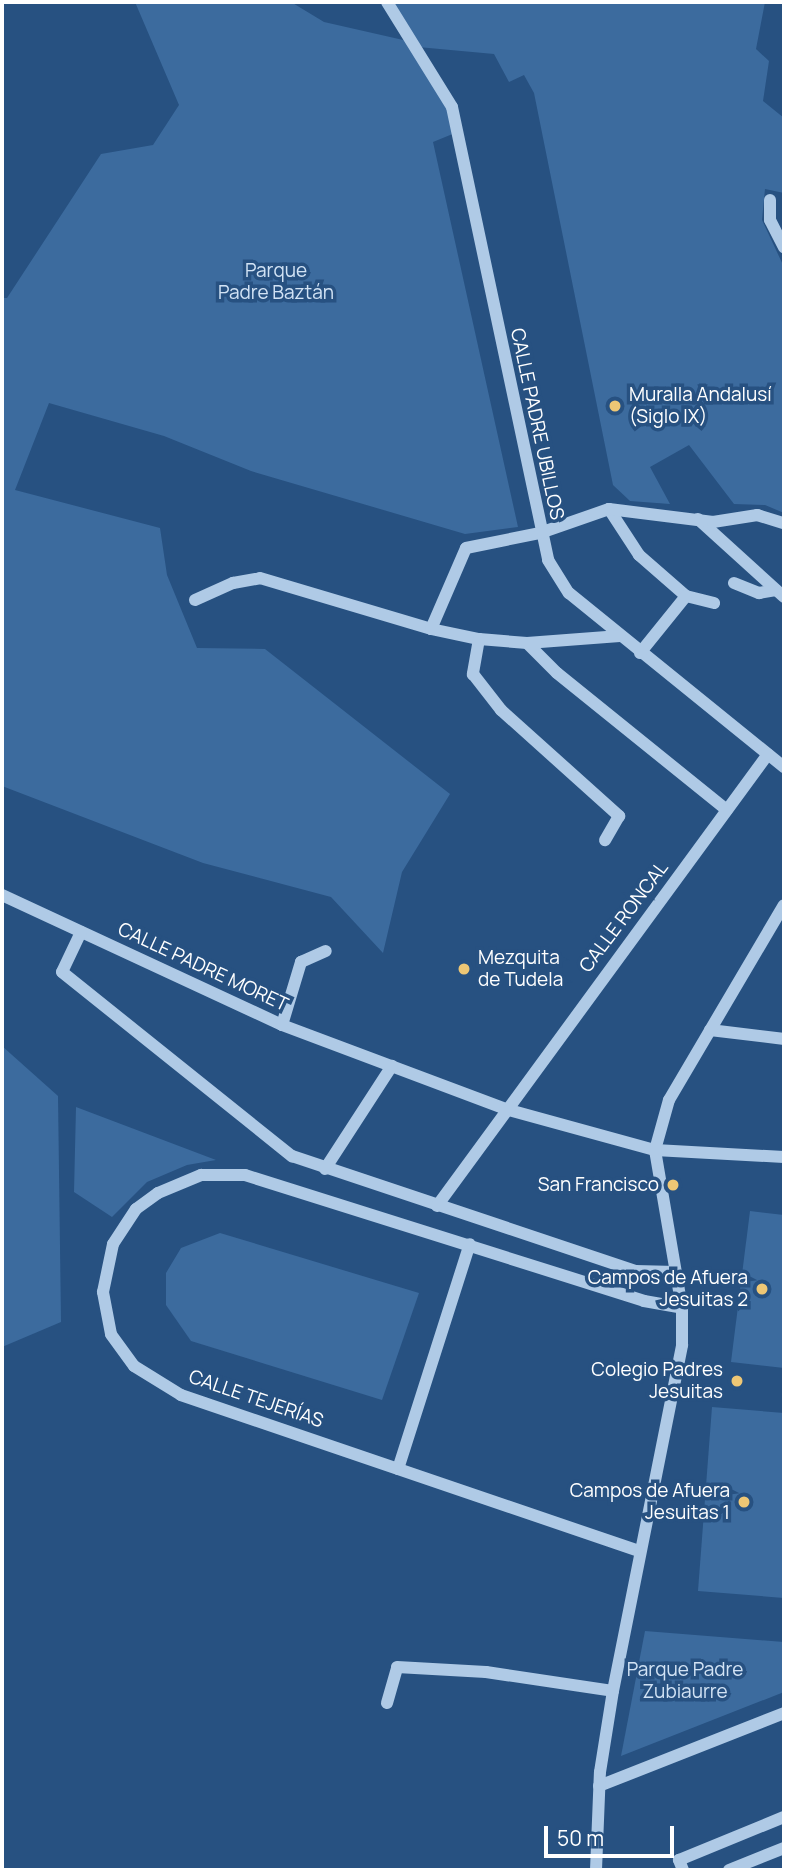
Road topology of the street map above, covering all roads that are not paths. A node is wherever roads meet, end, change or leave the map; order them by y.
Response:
1 (387, 2) edge
2 (770, 200) dead end
3 (784, 248) edge
4 (609, 509) junction
5 (698, 519) junction
6 (784, 523) edge
7 (540, 533) junction
8 (734, 583) dead end
9 (780, 594) edge
10 (686, 596) junction
11 (195, 600) dead end
12 (714, 603) dead end
13 (431, 629) junction
14 (620, 636) junction
15 (479, 639) junction
16 (527, 643) junction
17 (640, 653) junction
18 (768, 754) junction
19 (784, 767) edge
20 (727, 810) junction
21 (604, 840) dead end
22 (2, 895) edge
23 (784, 905) edge
24 (81, 932) junction
25 (326, 951) dead end
26 (282, 1025) junction
27 (710, 1030) junction
28 (784, 1038) edge
29 (391, 1066) junction
30 (505, 1109) junction
31 (654, 1150) junction
32 (784, 1157) edge
33 (325, 1169) junction
34 (437, 1206) junction
35 (470, 1244) junction
36 (676, 1272) junction
37 (682, 1308) junction
38 (398, 1469) junction
39 (639, 1552) junction
40 (613, 1691) junction
41 (387, 1703) dead end
42 (784, 1713) edge
43 (599, 1786) junction
44 (784, 1817) edge
45 (784, 1848) edge
46 (596, 1870) edge
47 (683, 1870) edge
48 (729, 1870) edge

1 - 7 street, CALLE PADRE UBILLOS
2 - 3 street
4 - 5 street
4 - 7 street
4 - 10 street
5 - 6 street
5 - 9 street
7 - 13 street
7 - 14 street, CALLE PADRE UBILLOS
8 - 9 street
10 - 12 street
10 - 17 street
11 - 13 street
13 - 15 street
14 - 16 street
14 - 17 street, CALLE PADRE UBILLOS
15 - 16 street
15 - 21 street
16 - 20 street
17 - 18 street, CALLE PADRE UBILLOS
18 - 19 street, CALLE PADRE UBILLOS
18 - 20 street, CALLE RONCAL
20 - 30 street, CALLE RONCAL
22 - 24 street, CALLE PADRE MORET
23 - 27 street
24 - 26 street, CALLE PADRE MORET
24 - 33 street
25 - 26 street
26 - 29 street, CALLE PADRE MORET
27 - 28 street
27 - 31 street
29 - 30 street, CALLE PADRE MORET
29 - 33 street
30 - 31 street, CALLE PADRE MORET
30 - 34 street, CALLE RONCAL
31 - 32 street, CALLE PADRE MORET
31 - 36 street
33 - 34 street
34 - 36 street
35 - 37 street, CALLE TEJERÍAS
35 - 38 street
35 - 38 street, CALLE TEJERÍAS
36 - 37 street
37 - 39 street
38 - 39 street, CALLE TEJERÍAS
39 - 40 street
40 - 41 street
40 - 43 street
42 - 43 street
43 - 46 street
44 - 47 street
45 - 48 street

